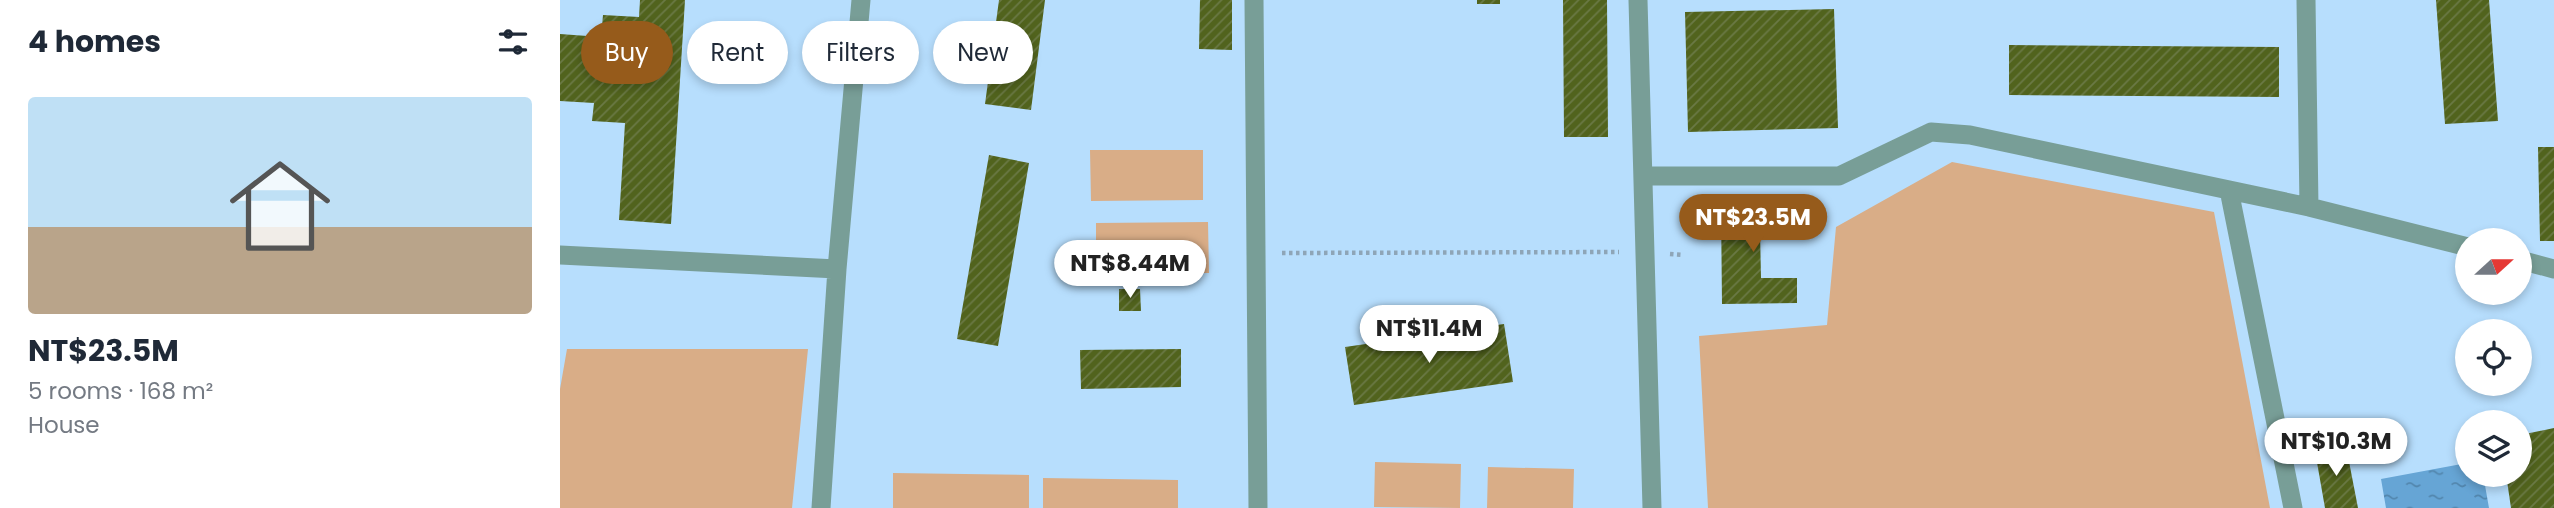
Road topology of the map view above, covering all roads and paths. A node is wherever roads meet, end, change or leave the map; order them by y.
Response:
1 (861, 0) edge
2 (1254, 0) edge
3 (1638, 0) edge
4 (2306, 0) edge
5 (1643, 176) junction
6 (2229, 190) junction
7 (2309, 207) junction
8 (2455, 244) edge
9 (1645, 252) junction
10 (1256, 253) junction
11 (1683, 255) dead end
12 (561, 258) edge
13 (2532, 263) edge
14 (837, 269) junction
15 (2554, 269) edge
16 (821, 508) edge
17 (1258, 508) edge
18 (1652, 508) edge
19 (2293, 508) edge

1 - 14 lane
2 - 10 lane
3 - 5 lane
4 - 7 lane
5 - 6 lane
5 - 9 lane
6 - 7 lane
6 - 19 lane
7 - 8 lane
9 - 10 path
9 - 11 path
9 - 18 lane
10 - 17 lane
12 - 14 lane
13 - 15 lane
14 - 16 lane

